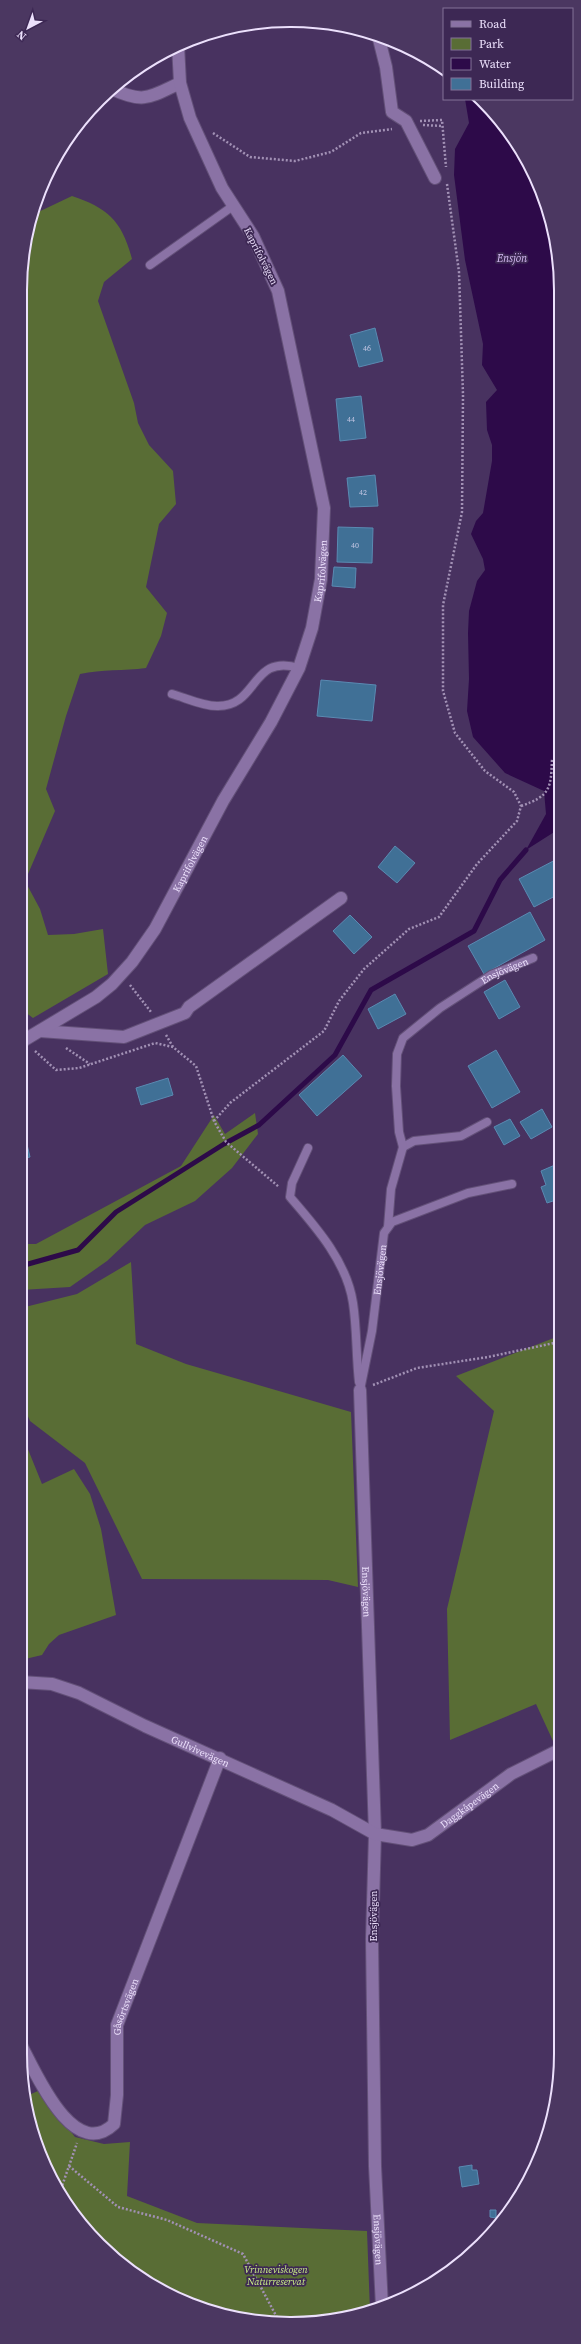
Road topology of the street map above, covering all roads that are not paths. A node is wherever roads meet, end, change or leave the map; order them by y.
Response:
1 (380, 43) edge
2 (178, 52) edge
3 (180, 83) junction
4 (118, 91) edge
5 (441, 178) road end
6 (234, 206) junction
7 (150, 265) dead end
8 (299, 668) junction
9 (172, 694) dead end
10 (341, 898) dead end
11 (534, 958) dead end
12 (40, 1031) junction
13 (27, 1039) edge
14 (487, 1122) dead end
15 (403, 1147) junction
16 (308, 1148) dead end
17 (512, 1184) dead end
18 (388, 1227) junction
19 (360, 1390) junction
20 (27, 1682) edge
21 (554, 1752) edge
22 (220, 1758) junction
23 (375, 1834) junction
24 (27, 2056) edge
25 (382, 2300) edge

1 - 5 street
2 - 3 street, Kaprifolvägen
3 - 4 street
3 - 6 street, Kaprifolvägen
6 - 7 lane
6 - 8 street, Kaprifolvägen
8 - 9 lane
8 - 12 street, Kaprifolvägen
10 - 12 street
11 - 15 lane, Ensjövägen
12 - 13 street, Kaprifolvägen
14 - 15 lane
15 - 18 lane, Ensjövägen
16 - 19 lane
17 - 18 lane
18 - 19 lane, Ensjövägen
19 - 23 street, Ensjövägen
20 - 22 street, Gullvivevägen
21 - 23 street, Daggkåpevägen
22 - 23 street, Gullvivevägen
22 - 24 street, Gåsörtsvägen
23 - 25 street, Ensjövägen

